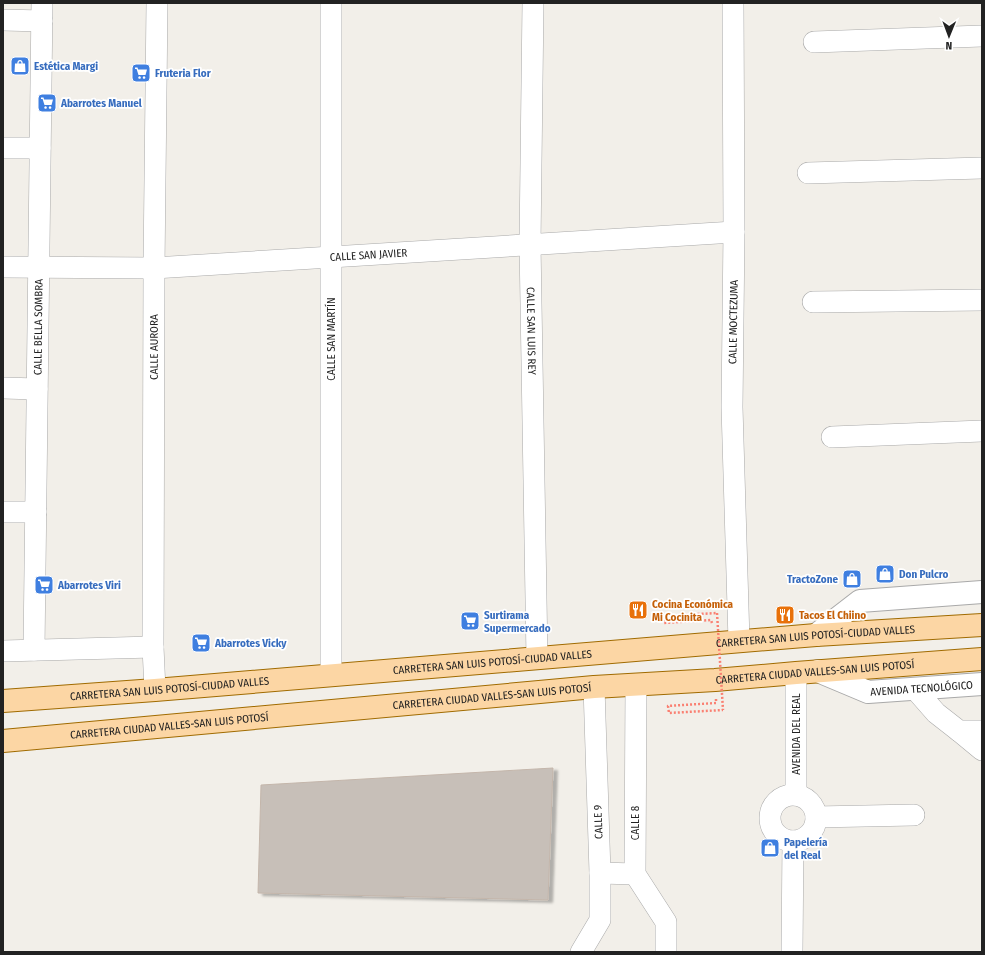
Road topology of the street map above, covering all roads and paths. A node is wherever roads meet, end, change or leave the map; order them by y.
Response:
1 (157, 3) edge
2 (331, 3) edge
3 (533, 3) edge
4 (733, 3) edge
5 (42, 12) edge
6 (3, 20) edge
7 (982, 36) edge
8 (814, 42) dead end
9 (3, 148) edge
10 (40, 148) junction
11 (982, 168) edge
12 (808, 173) dead end
13 (734, 232) junction
14 (530, 244) junction
15 (331, 257) junction
16 (3, 267) edge
17 (39, 267) junction
18 (154, 268) junction
19 (982, 300) edge
20 (813, 302) dead end
21 (3, 388) edge
22 (37, 389) junction
23 (982, 431) edge
24 (832, 437) dead end
25 (3, 512) edge
26 (36, 512) junction
27 (982, 592) edge
28 (717, 613) dead end
29 (982, 624) edge
30 (816, 635) junction
31 (738, 642) junction
32 (153, 646) junction
33 (34, 650) junction
34 (3, 651) edge
35 (537, 658) junction
36 (982, 659) edge
37 (818, 671) junction
38 (796, 673) junction
39 (331, 675) junction
40 (636, 684) junction
41 (982, 684) edge
42 (594, 687) junction
43 (915, 689) junction
44 (155, 690) junction
45 (3, 701) edge
46 (723, 710) dead end
47 (959, 730) junction
48 (982, 731) edge
49 (3, 741) edge
50 (982, 750) edge
51 (796, 795) junction
52 (914, 815) dead end
53 (816, 817) junction
54 (792, 841) junction
55 (600, 873) junction
56 (635, 874) junction
57 (581, 952) edge
58 (666, 952) edge
59 (792, 952) edge

1 - 18 street, CALLE AURORA
2 - 15 street, CALLE SAN MARTÍN
3 - 14 street, CALLE SAN LUIS REY
4 - 13 street, CALLE MOCTEZUMA
5 - 6 street
5 - 10 street, CALLE BELLA SOMBRA
7 - 8 street
9 - 10 street
10 - 17 street, CALLE BELLA SOMBRA
11 - 12 street
13 - 14 street, CALLE SAN JAVIER
13 - 31 street, CALLE MOCTEZUMA
14 - 15 street, CALLE SAN JAVIER
14 - 35 street, CALLE SAN LUIS REY
15 - 18 street, CALLE SAN JAVIER
15 - 39 street, CALLE SAN MARTÍN
16 - 17 street, CALLE SAN JAVIER
17 - 18 street, CALLE SAN JAVIER
17 - 22 street, CALLE BELLA SOMBRA
18 - 32 street, CALLE AURORA
19 - 20 street
21 - 22 street
22 - 26 street, CALLE BELLA SOMBRA
23 - 24 street
25 - 26 street
26 - 33 street, CALLE BELLA SOMBRA
27 - 30 street
28 - 46 path, bridge
29 - 30 main road, CARRETERA SAN LUIS POTOSÍ-CIUDAD VALLES
30 - 31 main road, CARRETERA SAN LUIS POTOSÍ-CIUDAD VALLES
31 - 35 main road, CARRETERA SAN LUIS POTOSÍ-CIUDAD VALLES
32 - 33 street
32 - 44 street, CALLE AURORA
33 - 34 street
35 - 39 main road, CARRETERA SAN LUIS POTOSÍ-CIUDAD VALLES
36 - 37 main road, CARRETERA CIUDAD VALLES-SAN LUIS POTOSÍ
37 - 38 main road, CARRETERA CIUDAD VALLES-SAN LUIS POTOSÍ
37 - 43 street, AVENIDA TECNOLÓGICO
38 - 40 main road, CARRETERA CIUDAD VALLES-SAN LUIS POTOSÍ
38 - 51 street, AVENIDA DEL REAL
39 - 44 main road, CARRETERA SAN LUIS POTOSÍ-CIUDAD VALLES
40 - 42 main road, CARRETERA CIUDAD VALLES-SAN LUIS POTOSÍ
40 - 56 street, CALLE 8
41 - 43 street, AVENIDA TECNOLÓGICO
42 - 49 main road, CARRETERA CIUDAD VALLES-SAN LUIS POTOSÍ
42 - 55 street, CALLE 9
43 - 47 street
44 - 45 main road, CARRETERA SAN LUIS POTOSÍ-CIUDAD VALLES
47 - 48 street
47 - 50 street
51 - 53 street
51 - 54 street
52 - 53 street
53 - 54 street
54 - 59 street
55 - 56 street
55 - 57 street, CALLE 9
56 - 58 street

